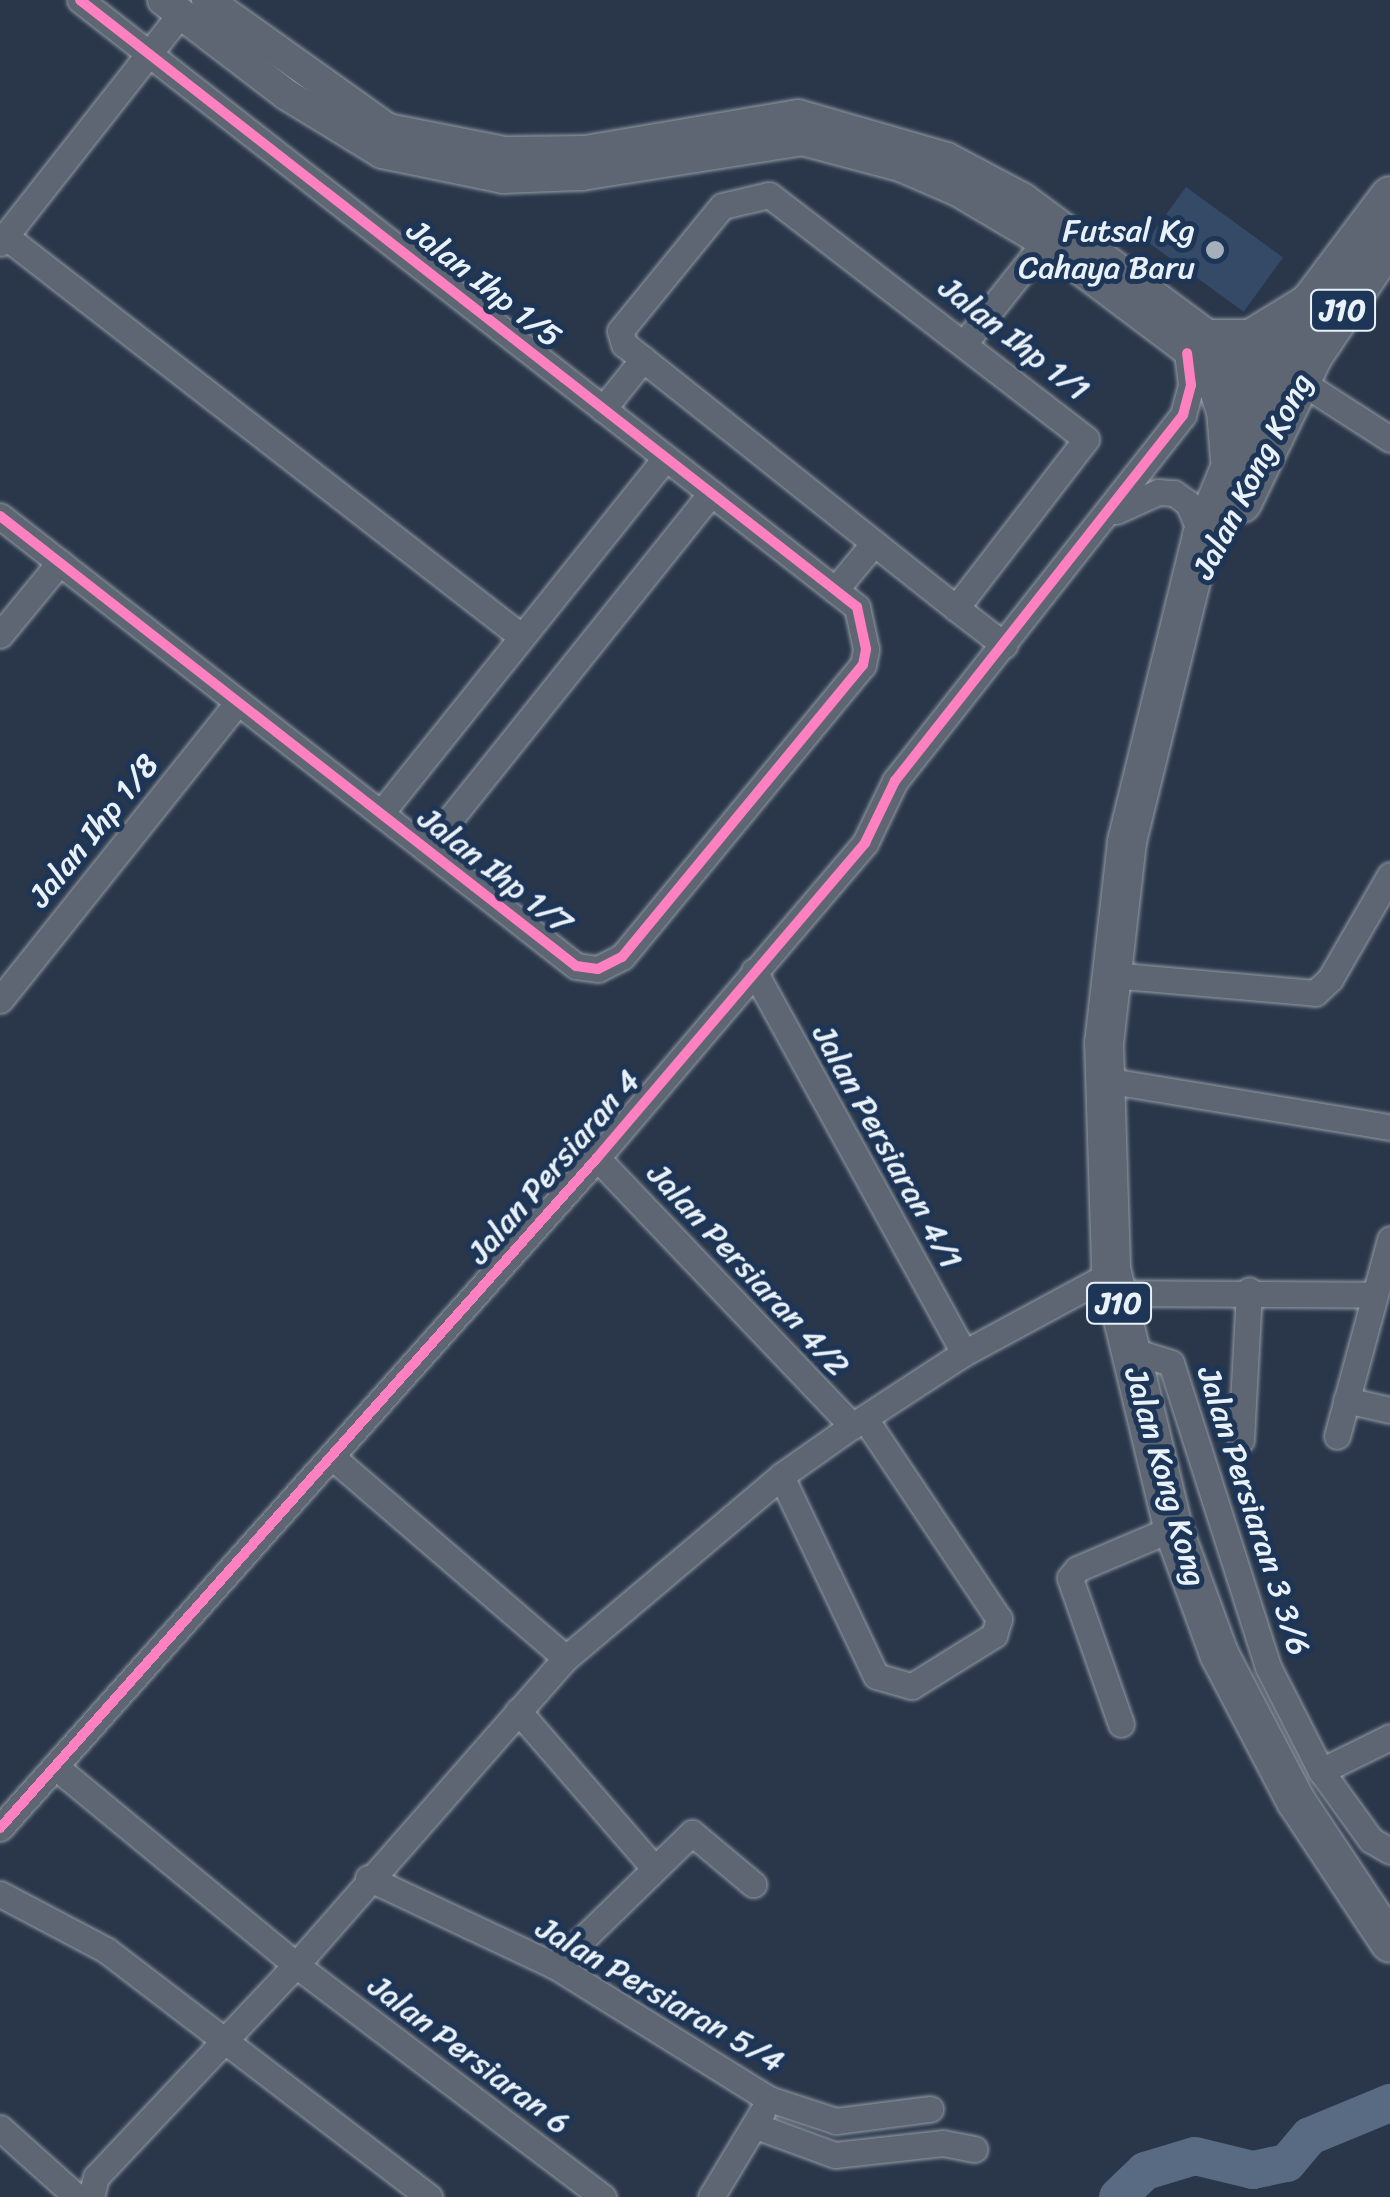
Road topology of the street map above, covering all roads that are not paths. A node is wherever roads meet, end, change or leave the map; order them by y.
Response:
1 (80, 0) edge
2 (183, 4) edge
3 (149, 54) junction
4 (1390, 196) edge
5 (1051, 234) junction
6 (3, 240) edge
7 (1390, 242) edge
8 (1311, 301) junction
9 (966, 342) junction
10 (1203, 355) junction
11 (643, 359) junction
12 (1279, 396) junction
13 (603, 409) junction
14 (1390, 439) edge
15 (665, 458) junction
16 (1231, 467) junction
17 (710, 493) junction
18 (1112, 514) junction
19 (0, 516) edge
20 (1202, 536) junction
21 (874, 543) junction
22 (60, 562) junction
23 (835, 590) junction
24 (857, 608) joint
25 (956, 608) junction
26 (1183, 610) junction
27 (0, 636) edge
28 (522, 637) junction
29 (1004, 646) junction
30 (238, 702) junction
31 (380, 814) junction
32 (426, 849) junction
33 (1390, 875) edge
34 (754, 971) junction
35 (1111, 974) junction
36 (0, 1000) edge
37 (1106, 1080) junction
38 (1390, 1127) edge
39 (597, 1158) junction
40 (1390, 1239) edge
41 (1114, 1283) junction
42 (1248, 1290) junction
43 (1372, 1295) junction
44 (1130, 1350) junction
45 (964, 1354) junction
46 (1346, 1400) junction
47 (1390, 1410) edge
48 (858, 1423) junction
49 (1337, 1436) dead end
50 (1241, 1440) dead end
51 (332, 1458) junction
52 (781, 1476) junction
53 (1173, 1528) junction
54 (566, 1658) junction
55 (518, 1711) junction
56 (1121, 1724) dead end
57 (1390, 1738) edge
58 (56, 1768) junction
59 (1321, 1772) junction
60 (0, 1828) edge
61 (1390, 1851) edge
62 (653, 1867) junction
63 (368, 1878) junction
64 (753, 1884) dead end
65 (0, 1894) edge
66 (1390, 1943) edge
67 (296, 1966) junction
68 (555, 1966) junction
69 (222, 2042) junction
70 (769, 2098) junction
71 (930, 2110) dead end
72 (756, 2126) junction
73 (0, 2128) edge
74 (974, 2148) dead end
75 (77, 2197) edge
76 (90, 2197) edge
77 (429, 2197) edge
78 (603, 2197) edge
79 (712, 2197) edge

1 - 3 street, Jalan Ihp 1/5
2 - 3 street
2 - 5 street
3 - 6 street
3 - 13 street, Jalan Ihp 1/5
4 - 8 main road, Jalan Kong Kong / J10
5 - 9 street
5 - 10 street
6 - 28 street
7 - 12 main road, Jalan Kong Kong / J10
8 - 10 main road
8 - 12 main road, Jalan Kong Kong / J10
9 - 11 street, Jalan Ihp 1/1
9 - 25 street, Jalan Ihp 1/1
10 - 12 street
10 - 16 main road
10 - 18 street, Jalan Persiaran 4
11 - 13 street
11 - 21 street
12 - 14 street
12 - 16 main road, Jalan Kong Kong / J10
12 - 26 main road, Jalan Kong Kong / J10
13 - 15 street, Jalan Ihp 1/5
15 - 17 street, Jalan Ihp 1/5
15 - 28 street
16 - 20 main road, Jalan Kong Kong / J10
17 - 23 street, Jalan Ihp 1/5
17 - 32 street
18 - 20 street
18 - 29 street, Jalan Persiaran 4
19 - 22 street, Jalan Ihp 1/7
20 - 26 main road, Jalan Kong Kong / J10
21 - 23 street
21 - 25 street
22 - 27 street
22 - 30 street, Jalan Ihp 1/7
23 - 24 street, Jalan Ihp 1/5
24 - 32 street, Jalan Ihp 1/7
25 - 29 street
26 - 35 main road, Jalan Kong Kong / J10
28 - 31 street
29 - 34 street, Jalan Persiaran 4
30 - 31 street, Jalan Ihp 1/7
30 - 36 street, Jalan Ihp 1/8
31 - 32 street, Jalan Ihp 1/7
33 - 35 street
34 - 39 street, Jalan Persiaran 4
34 - 45 street, Jalan Persiaran 4/1
35 - 37 main road, Jalan Kong Kong / J10
37 - 38 street
37 - 41 main road, Jalan Kong Kong / J10
39 - 48 street, Jalan Persiaran 4/2
39 - 51 street, Jalan Persiaran 4
40 - 43 street
41 - 42 street
41 - 44 main road, Jalan Kong Kong / J10
41 - 45 street
42 - 43 street
42 - 50 street
43 - 46 street
44 - 53 main road, Jalan Kong Kong / J10
44 - 59 street, Jalan Persiaran 3 3/6
45 - 48 street
46 - 47 street
46 - 49 street
48 - 52 street
48 - 52 street, Jalan Persiaran 4/2
51 - 54 street
51 - 58 street, Jalan Persiaran 4
52 - 54 street
53 - 56 street
53 - 66 main road, Jalan Kong Kong / J10
54 - 55 street
55 - 62 street
55 - 63 street
57 - 59 street
58 - 60 street, Jalan Persiaran 4
58 - 67 street, Jalan Persiaran 6
59 - 61 street
62 - 64 street
62 - 68 street
63 - 67 street
63 - 68 street, Jalan Persiaran 5/4
65 - 69 street
67 - 69 street
67 - 78 street, Jalan Persiaran 6
68 - 70 street, Jalan Persiaran 5/4
69 - 76 street
69 - 77 street
70 - 71 street, Jalan Persiaran 5/4
70 - 72 street
72 - 74 street
72 - 79 street
73 - 75 street

